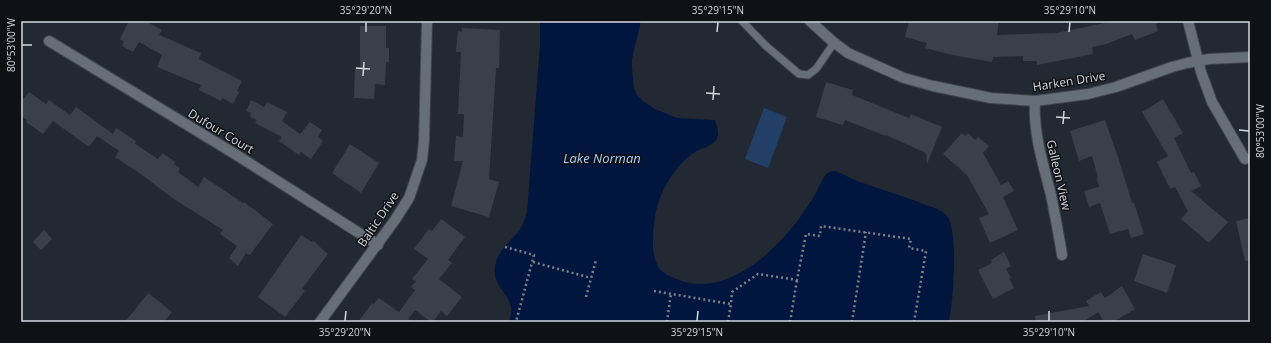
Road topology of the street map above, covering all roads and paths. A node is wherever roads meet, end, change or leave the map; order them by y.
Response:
1 (427, 21) edge
2 (742, 21) edge
3 (810, 21) edge
4 (1188, 21) edge
5 (49, 41) dead end
6 (834, 43) junction
7 (1250, 57) edge
8 (1198, 61) junction
9 (1035, 101) junction
10 (1246, 159) dead end
11 (866, 232) junction
12 (378, 245) junction
13 (505, 246) dead end
14 (1062, 255) dead end
15 (596, 260) dead end
16 (533, 262) junction
17 (591, 278) junction
18 (797, 280) junction
19 (654, 291) dead end
20 (671, 293) junction
21 (586, 297) dead end
22 (731, 304) junction
23 (320, 322) edge
24 (516, 322) edge
25 (667, 322) edge
26 (728, 322) edge
27 (790, 322) edge
28 (852, 322) edge
29 (914, 322) edge

1 - 12 street, Baltic Drive
2 - 6 lane
3 - 6 street, Harken Drive
4 - 8 street
5 - 12 street, Dufour Court
6 - 9 street, Harken Drive
7 - 8 street, Harken Drive
8 - 9 street, Harken Drive
8 - 10 street
9 - 14 street, Galleon View
11 - 18 path
11 - 28 path
11 - 29 path
12 - 23 street, Baltic Drive
13 - 16 path
15 - 17 path
16 - 17 path
16 - 24 path
17 - 21 path
18 - 22 path
18 - 27 path
19 - 20 path
20 - 22 path
20 - 25 path
22 - 26 path

